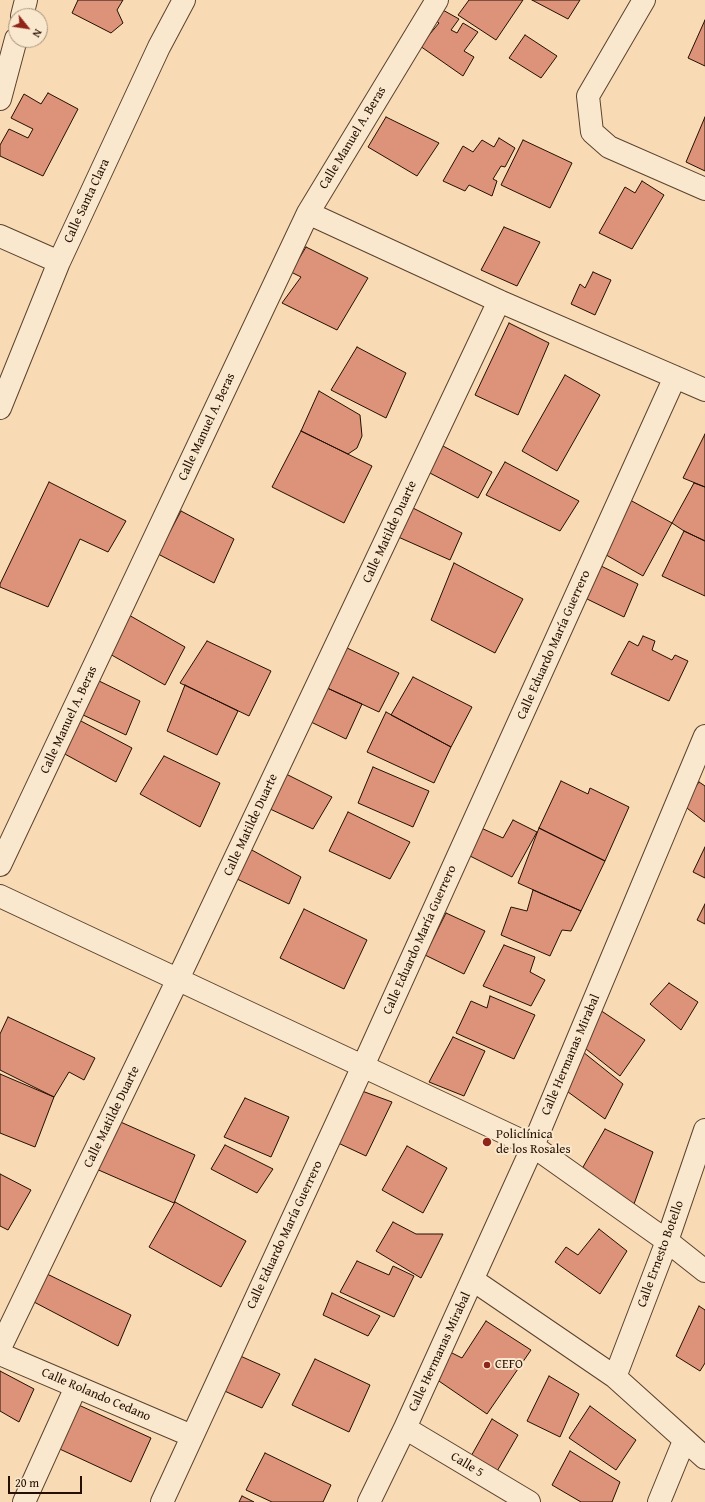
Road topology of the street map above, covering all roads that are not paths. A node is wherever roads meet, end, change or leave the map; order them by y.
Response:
1 (184, 0) edge
2 (437, 0) edge
3 (644, 0) edge
4 (14, 48) edge
5 (0, 99) edge
6 (705, 189) edge
7 (308, 213) junction
8 (0, 236) edge
9 (59, 262) junction
10 (499, 300) junction
11 (675, 377) junction
12 (705, 390) edge
13 (0, 408) edge
14 (705, 736) edge
15 (0, 865) edge
16 (0, 896) edge
17 (178, 979) junction
18 (363, 1066) junction
19 (705, 1130) edge
20 (533, 1146) junction
21 (667, 1241) junction
22 (705, 1271) edge
23 (473, 1280) junction
24 (0, 1348) edge
25 (0, 1354) edge
26 (615, 1377) junction
27 (76, 1387) junction
28 (405, 1428) junction
29 (192, 1436) junction
30 (684, 1441) junction
31 (705, 1458) edge
32 (24, 1502) edge
33 (162, 1502) edge
34 (369, 1502) edge
35 (529, 1502) edge
36 (659, 1502) edge

1 - 9 street, Calle Santa Clara
2 - 7 street, Calle Manuel A. Beras
3 - 6 street
4 - 5 street
7 - 10 street
7 - 15 street, Calle Manuel A. Beras
8 - 9 street
9 - 13 street, Calle Santa Clara
10 - 11 street
10 - 17 street, Calle Matilde Duarte
11 - 12 street
11 - 18 street, Calle Eduardo María Guerrero
14 - 20 street, Calle Hermanas Mirabal
16 - 17 street
17 - 18 street
17 - 24 street, Calle Matilde Duarte
18 - 20 street
18 - 29 street, Calle Eduardo María Guerrero
19 - 21 street, Calle Ernesto Botello
20 - 21 street
20 - 23 street, Calle Hermanas Mirabal
21 - 22 street
21 - 26 street, Calle Ernesto Botello
23 - 26 street
23 - 28 street, Calle Hermanas Mirabal
25 - 27 street, Calle Rolando Cedano
26 - 30 street
27 - 29 street, Calle Rolando Cedano
27 - 32 street
28 - 34 street, Calle Hermanas Mirabal
28 - 35 street, Calle 5
29 - 33 street, Calle Eduardo María Guerrero
30 - 31 street
30 - 36 street

